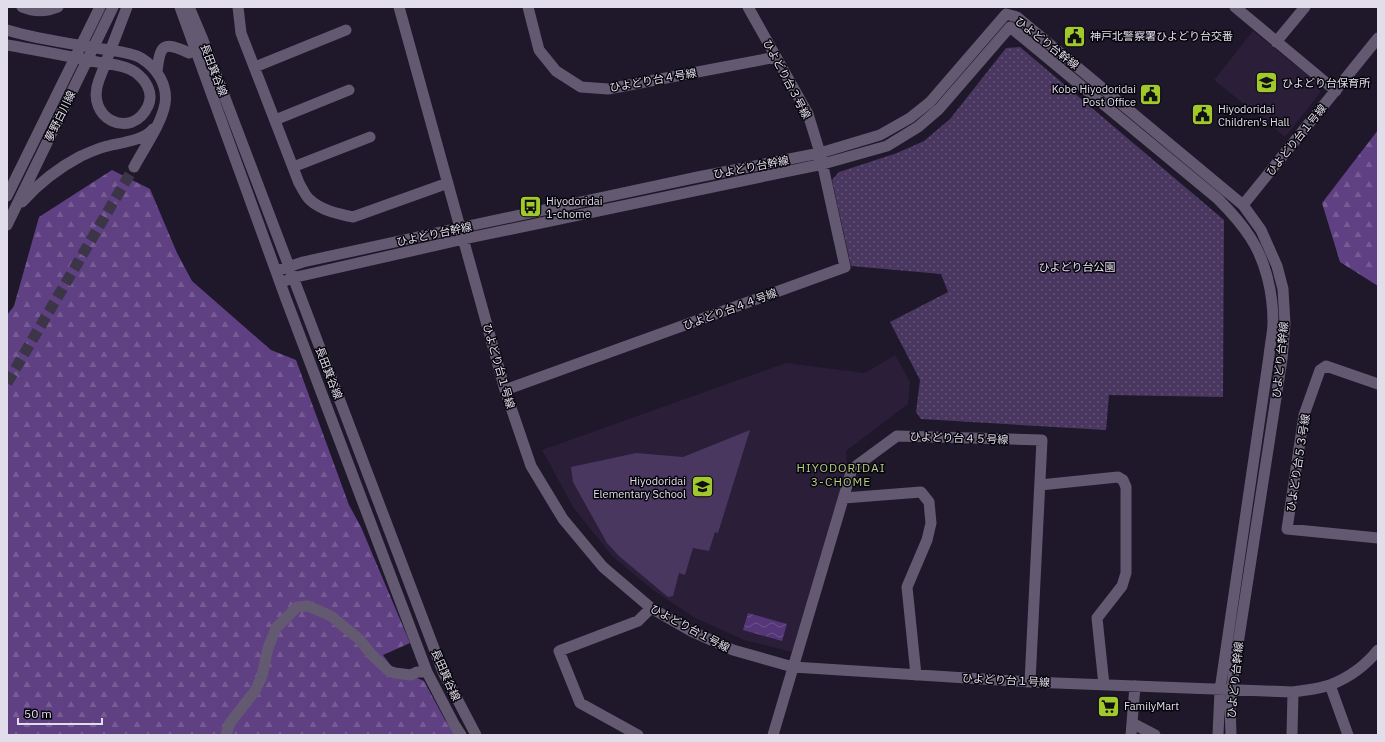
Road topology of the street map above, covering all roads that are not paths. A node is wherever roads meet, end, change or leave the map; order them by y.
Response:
1 (22, 7) edge
2 (58, 7) edge
3 (100, 7) edge
4 (113, 7) edge
5 (127, 7) edge
6 (171, 7) edge
7 (180, 7) edge
8 (189, 7) edge
9 (238, 7) edge
10 (399, 7) edge
11 (528, 7) edge
12 (748, 7) edge
13 (1235, 7) edge
14 (1305, 7) edge
15 (1003, 10) edge
16 (1017, 17) junction
17 (1010, 27) junction
18 (7, 30) edge
19 (346, 30) dead end
20 (1378, 38) edge
21 (1276, 42) junction
22 (7, 45) edge
23 (189, 53) junction
24 (776, 57) junction
25 (255, 67) junction
26 (157, 72) junction
27 (349, 90) dead end
28 (1336, 91) junction
29 (275, 120) junction
30 (158, 124) junction
31 (370, 137) dead end
32 (231, 148) junction
33 (822, 159) junction
34 (134, 167) tunnel mouth
35 (293, 168) junction
36 (448, 183) junction
37 (7, 196) edge
38 (1243, 205) junction
39 (13, 212) junction
40 (7, 225) edge
41 (461, 228) junction
42 (464, 239) junction
43 (288, 267) junction
44 (276, 271) junction
45 (292, 278) junction
46 (280, 282) junction
47 (1378, 384) edge
48 (505, 390) junction
49 (1040, 486) junction
50 (844, 498) junction
51 (1378, 538) edge
52 (651, 608) junction
53 (1378, 650) edge
54 (793, 667) junction
55 (428, 672) junction
56 (916, 675) junction
57 (1030, 682) junction
58 (1104, 685) junction
59 (1330, 685) junction
60 (1135, 686) junction
61 (1220, 690) junction
62 (1232, 690) junction
63 (1293, 692) junction
64 (1132, 723) junction
65 (226, 735) edge
66 (461, 735) edge
67 (476, 735) edge
68 (638, 735) edge
69 (773, 735) edge
70 (1131, 735) edge
71 (1155, 735) edge
72 (1218, 735) edge
73 (1230, 735) edge
74 (1292, 735) edge
75 (1348, 735) edge

1 - 2 street
3 - 37 street, 夢野白川線
4 - 39 street, 夢野白川線
5 - 22 street
6 - 23 street
7 - 32 street, 長田箕谷線
8 - 43 street, 長田箕谷線
9 - 25 street
10 - 36 street, ひよどり台１号線
11 - 24 street, ひよどり台４号線
12 - 24 street, ひよどり台３号線
13 - 21 street
14 - 21 street
15 - 16 street, ひよどり台幹線
15 - 17 street
15 - 33 street, ひよどり台幹線
16 - 17 street
16 - 38 street, ひよどり台幹線
17 - 33 street, ひよどり台幹線
17 - 61 street, ひよどり台幹線
18 - 26 street
19 - 25 street
20 - 28 street, ひよどり台１号線
21 - 28 street
23 - 26 street
23 - 32 street
24 - 33 street, ひよどり台３号線
25 - 29 street
26 - 30 street
27 - 29 street
28 - 38 street, ひよどり台１号線
29 - 35 street
30 - 34 street
30 - 39 street
31 - 35 street
32 - 44 street, 長田箕谷線
33 - 41 street, ひよどり台幹線
33 - 42 street, ひよどり台幹線
33 - 48 street, ひよどり台４４号線
35 - 36 street
36 - 41 street, ひよどり台１号線
38 - 62 street, ひよどり台幹線
39 - 40 street, 夢野白川線
41 - 42 street, ひよどり台１号線
41 - 43 street, ひよどり台幹線
42 - 45 street, ひよどり台幹線
42 - 48 street, ひよどり台１号線
43 - 44 street, ひよどり台幹線
43 - 45 street, 長田箕谷線
44 - 46 street, 長田箕谷線
45 - 46 street, ひよどり台幹線
45 - 67 street, 長田箕谷線
46 - 55 street, 長田箕谷線
47 - 51 street, ひよどり台５３号線
48 - 52 street, ひよどり台１号線
49 - 50 street, ひよどり台４５号線
49 - 57 street, ひよどり台４５号線
49 - 58 street
50 - 54 street, ひよどり台４５号線
50 - 56 street
52 - 54 street, ひよどり台１号線
52 - 68 street
53 - 59 street, ひよどり台１号線
54 - 56 street, ひよどり台１号線
54 - 69 street, ひよどり台４５号線
55 - 65 street
55 - 66 street, 長田箕谷線
56 - 57 street, ひよどり台１号線
57 - 58 street, ひよどり台１号線
58 - 60 street, ひよどり台１号線
59 - 63 street, ひよどり台１号線
59 - 75 street
60 - 61 street, ひよどり台１号線
60 - 64 street
61 - 62 street, ひよどり台１号線
61 - 72 street, ひよどり台幹線
62 - 63 street, ひよどり台１号線
62 - 73 street, ひよどり台幹線
63 - 74 street
64 - 70 street
64 - 71 street

